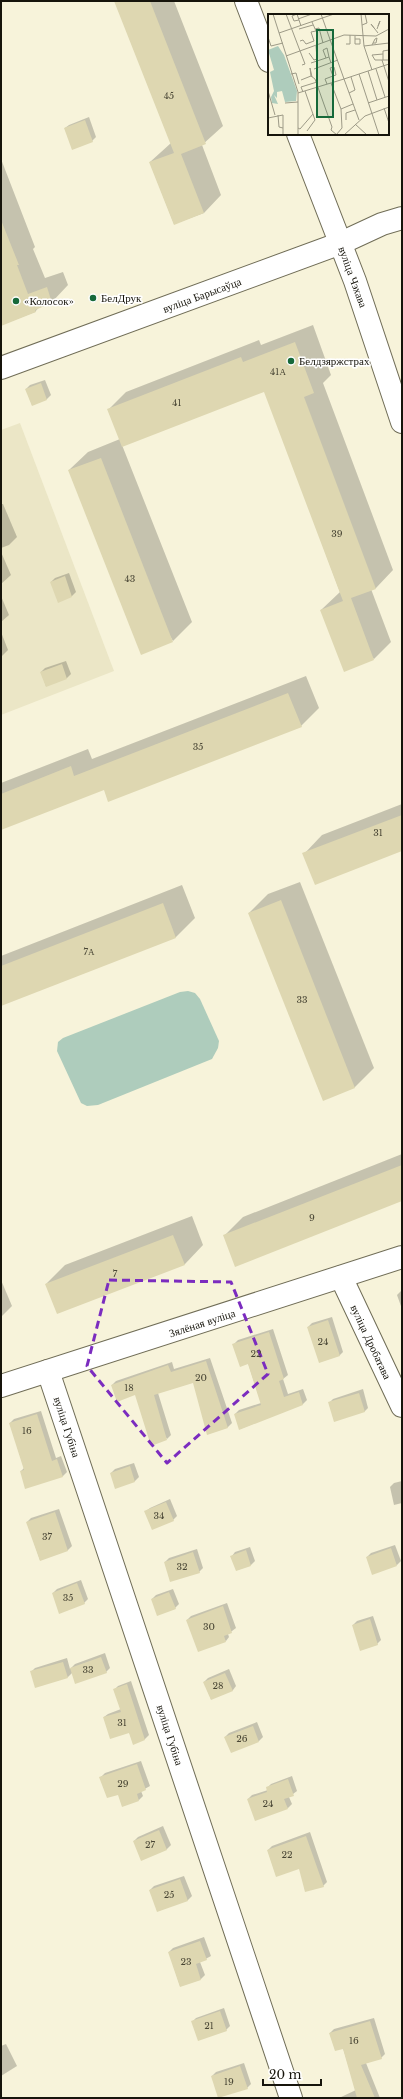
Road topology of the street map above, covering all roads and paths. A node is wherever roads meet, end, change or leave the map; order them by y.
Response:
1 (246, 1) edge
2 (268, 58) edge
3 (298, 135) edge
4 (402, 218) edge
5 (341, 243) junction
6 (1, 368) edge
7 (402, 422) edge
8 (402, 1257) edge
9 (341, 1277) junction
10 (48, 1371) junction
11 (1, 1386) edge
12 (402, 1406) edge
13 (291, 2098) edge

1 - 2 street
3 - 5 street, вуліца Чэхава
4 - 5 street, вуліца Барысаўца
5 - 6 street, вуліца Барысаўца
5 - 7 street, вуліца Чэхава
8 - 9 street, Зялёная вуліца
9 - 10 street, Зялёная вуліца
9 - 12 street, вуліца Дробатава
10 - 11 street, Зялёная вуліца
10 - 13 street, вуліца Губіна

